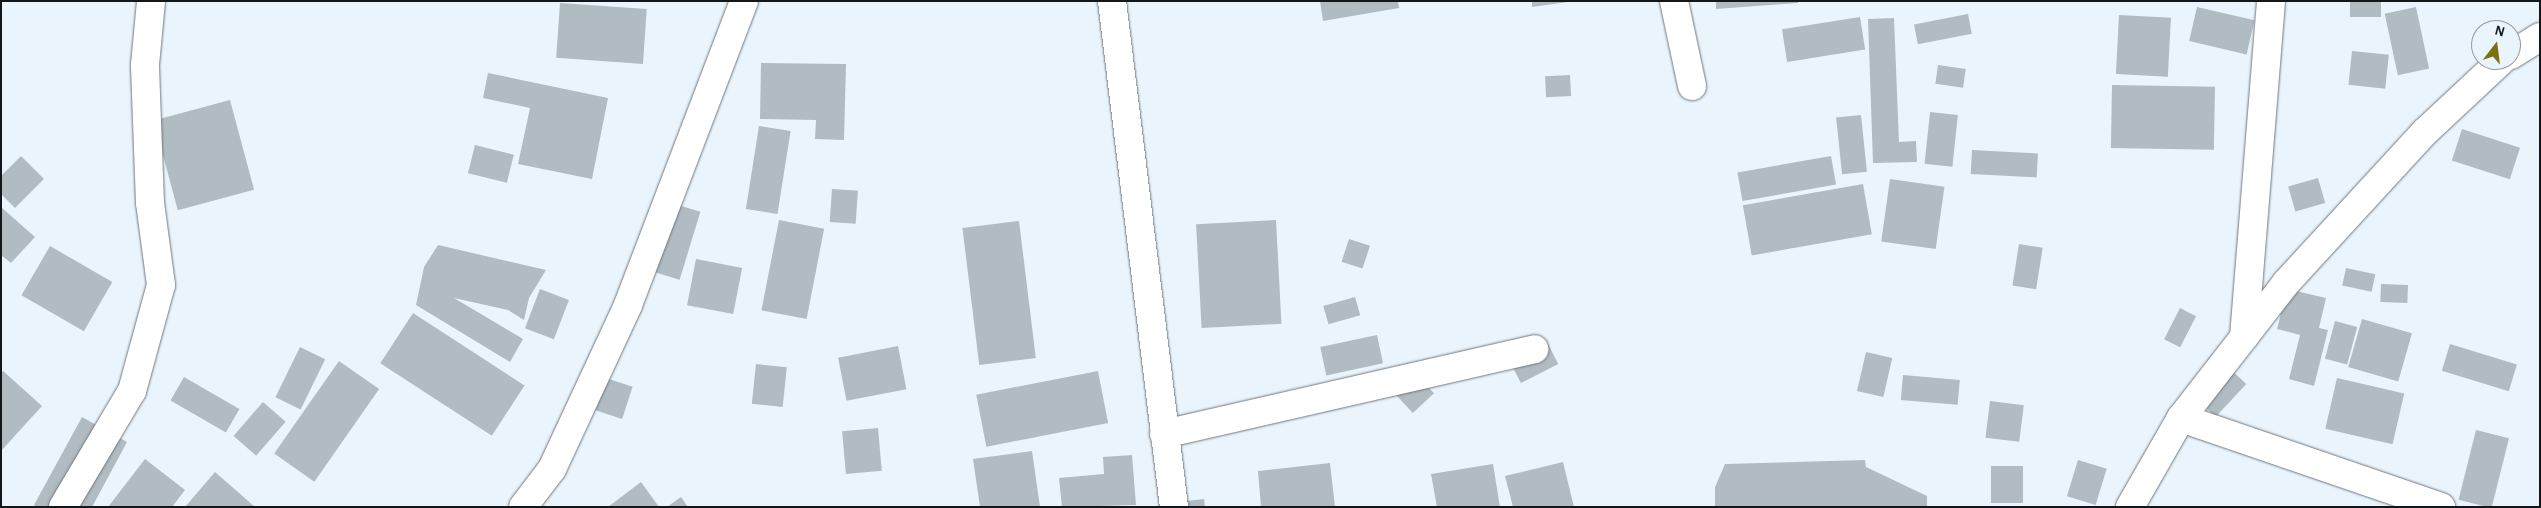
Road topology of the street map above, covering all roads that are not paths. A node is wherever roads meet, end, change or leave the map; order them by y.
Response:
1 (151, 1) edge
2 (744, 1) edge
3 (1112, 1) edge
4 (1674, 1) edge
5 (2271, 1) edge
6 (2540, 38) edge
7 (2521, 48) edge
8 (2491, 70) edge
9 (1692, 86) dead end
10 (2244, 337) junction
11 (1534, 349) dead end
12 (2181, 418) junction
13 (1164, 434) junction
14 (63, 507) edge
15 (523, 507) edge
16 (1174, 507) edge
17 (2130, 507) edge
18 (2442, 507) edge

1 - 14 street
2 - 15 street
3 - 13 street
4 - 9 street
5 - 10 street
6 - 7 street
8 - 10 street
10 - 12 street
11 - 13 street
12 - 17 street
12 - 18 street
13 - 16 street

